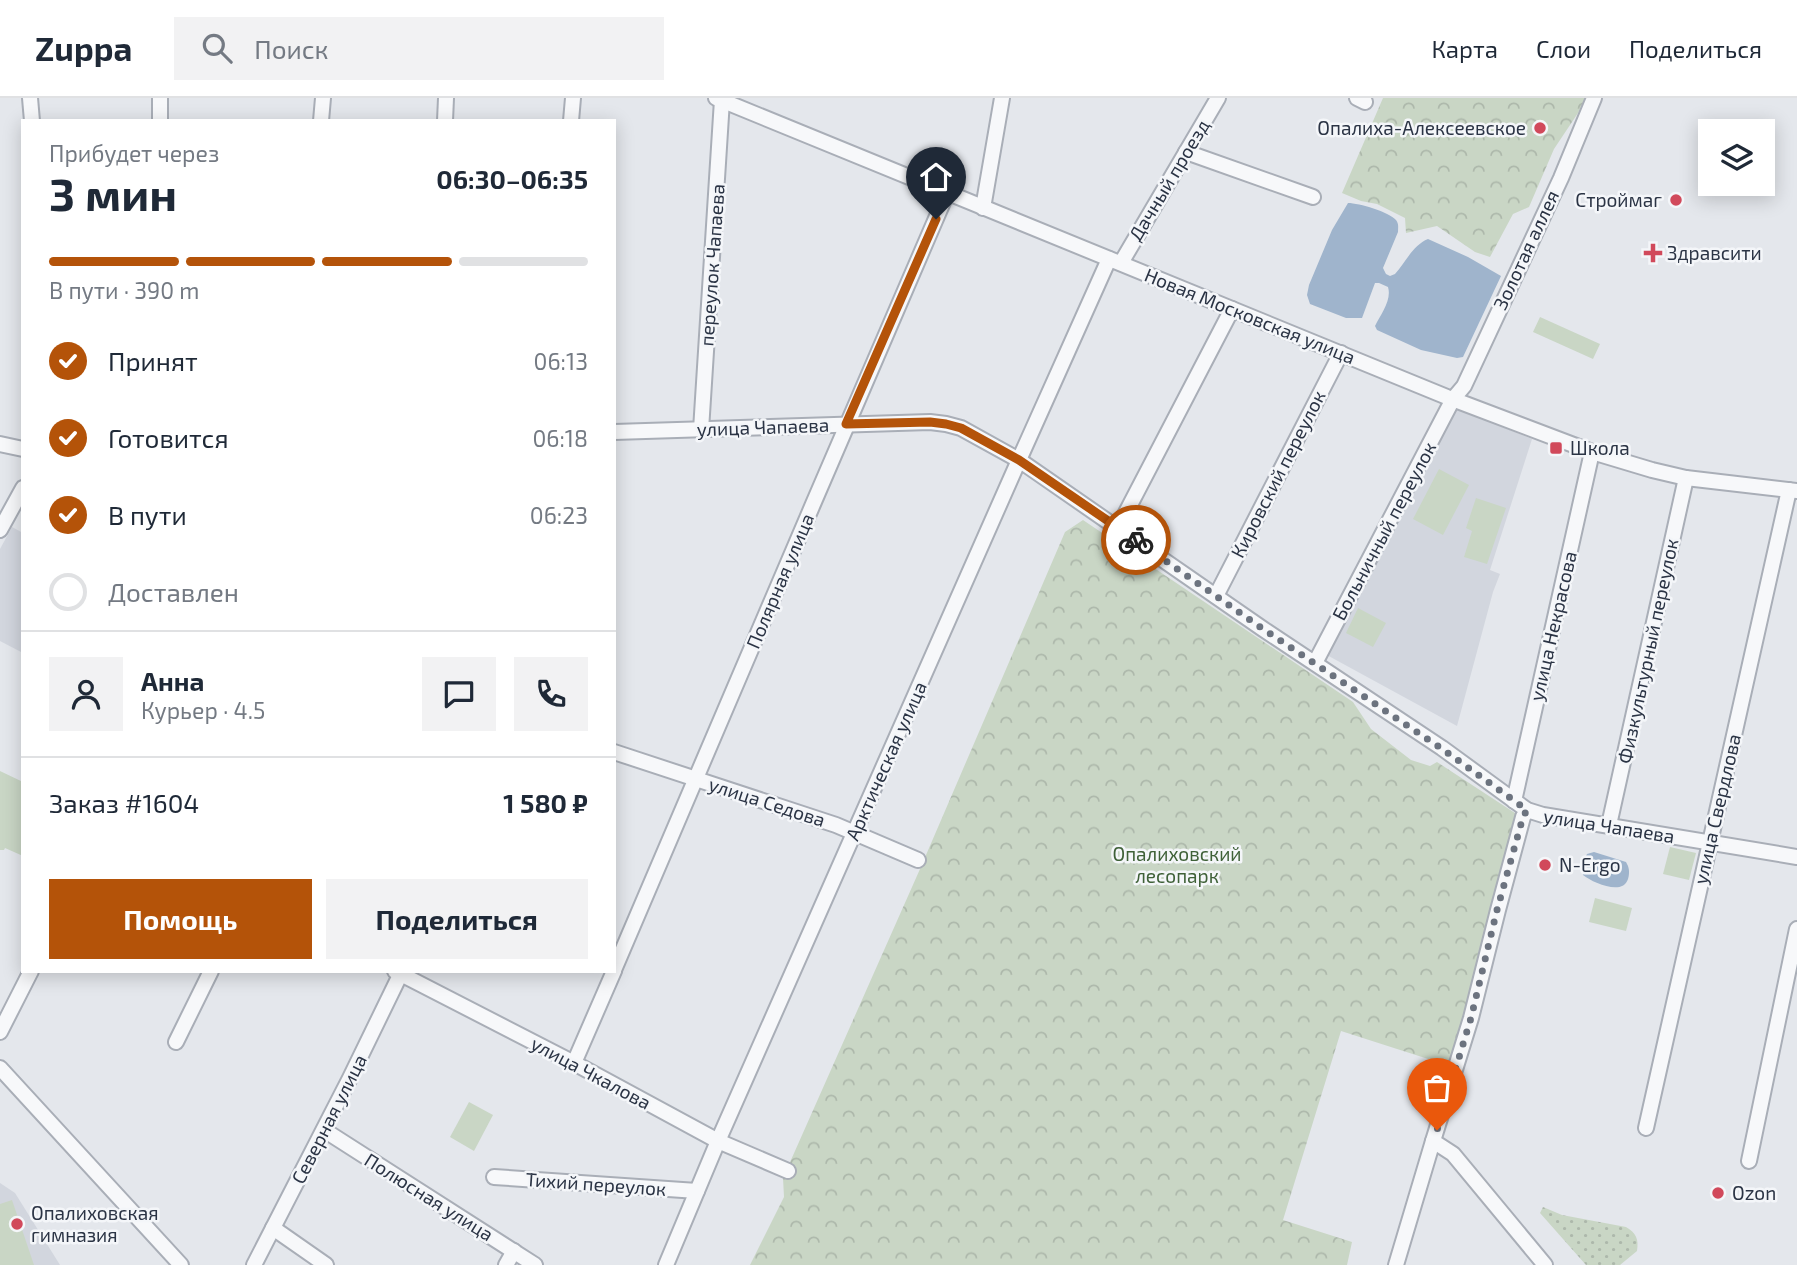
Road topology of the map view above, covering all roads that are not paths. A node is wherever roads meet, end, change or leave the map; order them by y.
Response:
1 (30, 98) edge
2 (160, 98) edge
3 (323, 98) edge
4 (446, 98) edge
5 (573, 98) edge
6 (1002, 98) edge
7 (1218, 98) edge
8 (1594, 98) edge
9 (719, 99) edge
10 (32, 119) edge
11 (160, 119) edge
12 (321, 119) edge
13 (445, 119) edge
14 (571, 119) edge
15 (1186, 152) junction
16 (947, 193) junction
17 (1313, 197) dead end
18 (983, 208) junction
19 (1115, 261) junction
20 (1232, 309) junction
21 (1341, 353) junction
22 (1453, 399) junction
23 (846, 424) junction
24 (701, 430) junction
25 (616, 432) edge
26 (0, 444) edge
27 (21, 449) edge
28 (1592, 452) junction
29 (1019, 460) junction
30 (1686, 478) junction
31 (1793, 491) edge
32 (21, 492) edge
33 (1118, 527) junction
34 (0, 530) edge
35 (1216, 596) junction
36 (1315, 663) junction
37 (616, 753) edge
38 (696, 779) junction
39 (1514, 801) junction
40 (1527, 810) junction
41 (1609, 825) junction
42 (855, 833) junction
43 (1710, 842) junction
44 (1797, 857) edge
45 (918, 860) dead end
46 (1797, 929) edge
47 (616, 966) edge
48 (30, 973) edge
49 (210, 973) edge
50 (400, 973) edge
51 (402, 973) edge
52 (613, 973) edge
53 (0, 1031) edge
54 (176, 1042) dead end
55 (574, 1063) junction
56 (0, 1068) edge
57 (1646, 1128) dead end
58 (324, 1130) junction
59 (718, 1141) junction
60 (1433, 1141) junction
61 (1749, 1161) dead end
62 (789, 1171) dead end
63 (494, 1177) dead end
64 (697, 1191) junction
65 (273, 1228) junction
66 (514, 1251) junction
67 (181, 1265) edge
68 (254, 1265) edge
69 (326, 1265) edge
70 (506, 1265) edge
71 (535, 1265) edge
72 (666, 1265) edge
73 (1396, 1265) edge
74 (1545, 1265) edge

1 - 10 street
2 - 11 street
3 - 12 street
4 - 13 street
5 - 14 street
6 - 18 street
7 - 15 street, Дачный проезд
8 - 22 street, Золотая аллея
9 - 16 street, Новая Московская улица
9 - 24 street, переулок Чапаева
15 - 17 street
15 - 19 street, Дачный проезд
16 - 18 street, Новая Московская улица
16 - 23 street, Полярная улица
18 - 19 street, Новая Московская улица
19 - 20 street, Новая Московская улица
19 - 29 street, Арктическая улица
20 - 21 street, Новая Московская улица
20 - 33 street
21 - 22 street, Новая Московская улица
21 - 35 street, Кировский переулок
22 - 28 street, Новая Московская улица
22 - 36 street, Больничный переулок
23 - 24 street, улица Чапаева
23 - 29 street, улица Чапаева
23 - 38 street, Полярная улица
24 - 25 street, улица Чапаева
26 - 27 street
28 - 30 street, Новая Московская улица
28 - 39 street, улица Некрасова
29 - 33 street, улица Чапаева
29 - 42 street, Арктическая улица
30 - 31 street, Новая Московская улица
30 - 41 street, Физкультурный переулок
31 - 43 street, улица Свердлова
32 - 34 street
33 - 35 street, улица Чапаева
35 - 36 street, улица Чапаева
36 - 39 street, улица Чапаева
37 - 38 street, улица Седова
38 - 42 street, улица Седова
38 - 47 street, Полярная улица
39 - 40 street, улица Чапаева
40 - 41 street, улица Чапаева
40 - 60 street
41 - 43 street, улица Чапаева
42 - 45 street, улица Седова
42 - 59 street, Арктическая улица
43 - 44 street, улица Чапаева
43 - 57 street, улица Свердлова
46 - 61 street
48 - 53 street
49 - 54 street
50 - 58 street, Северная улица
51 - 55 street, улица Чкалова
52 - 55 street, Полярная улица
55 - 59 street, улица Чкалова
56 - 67 street
58 - 65 street, Северная улица
58 - 66 street, Полюсная улица
59 - 62 street, улица Чкалова
59 - 64 street, Арктическая улица
60 - 73 street
60 - 74 street
63 - 64 street, Тихий переулок
64 - 72 street, Арктическая улица
65 - 68 street, Северная улица
65 - 69 street
66 - 70 street
66 - 71 street, Полюсная улица

